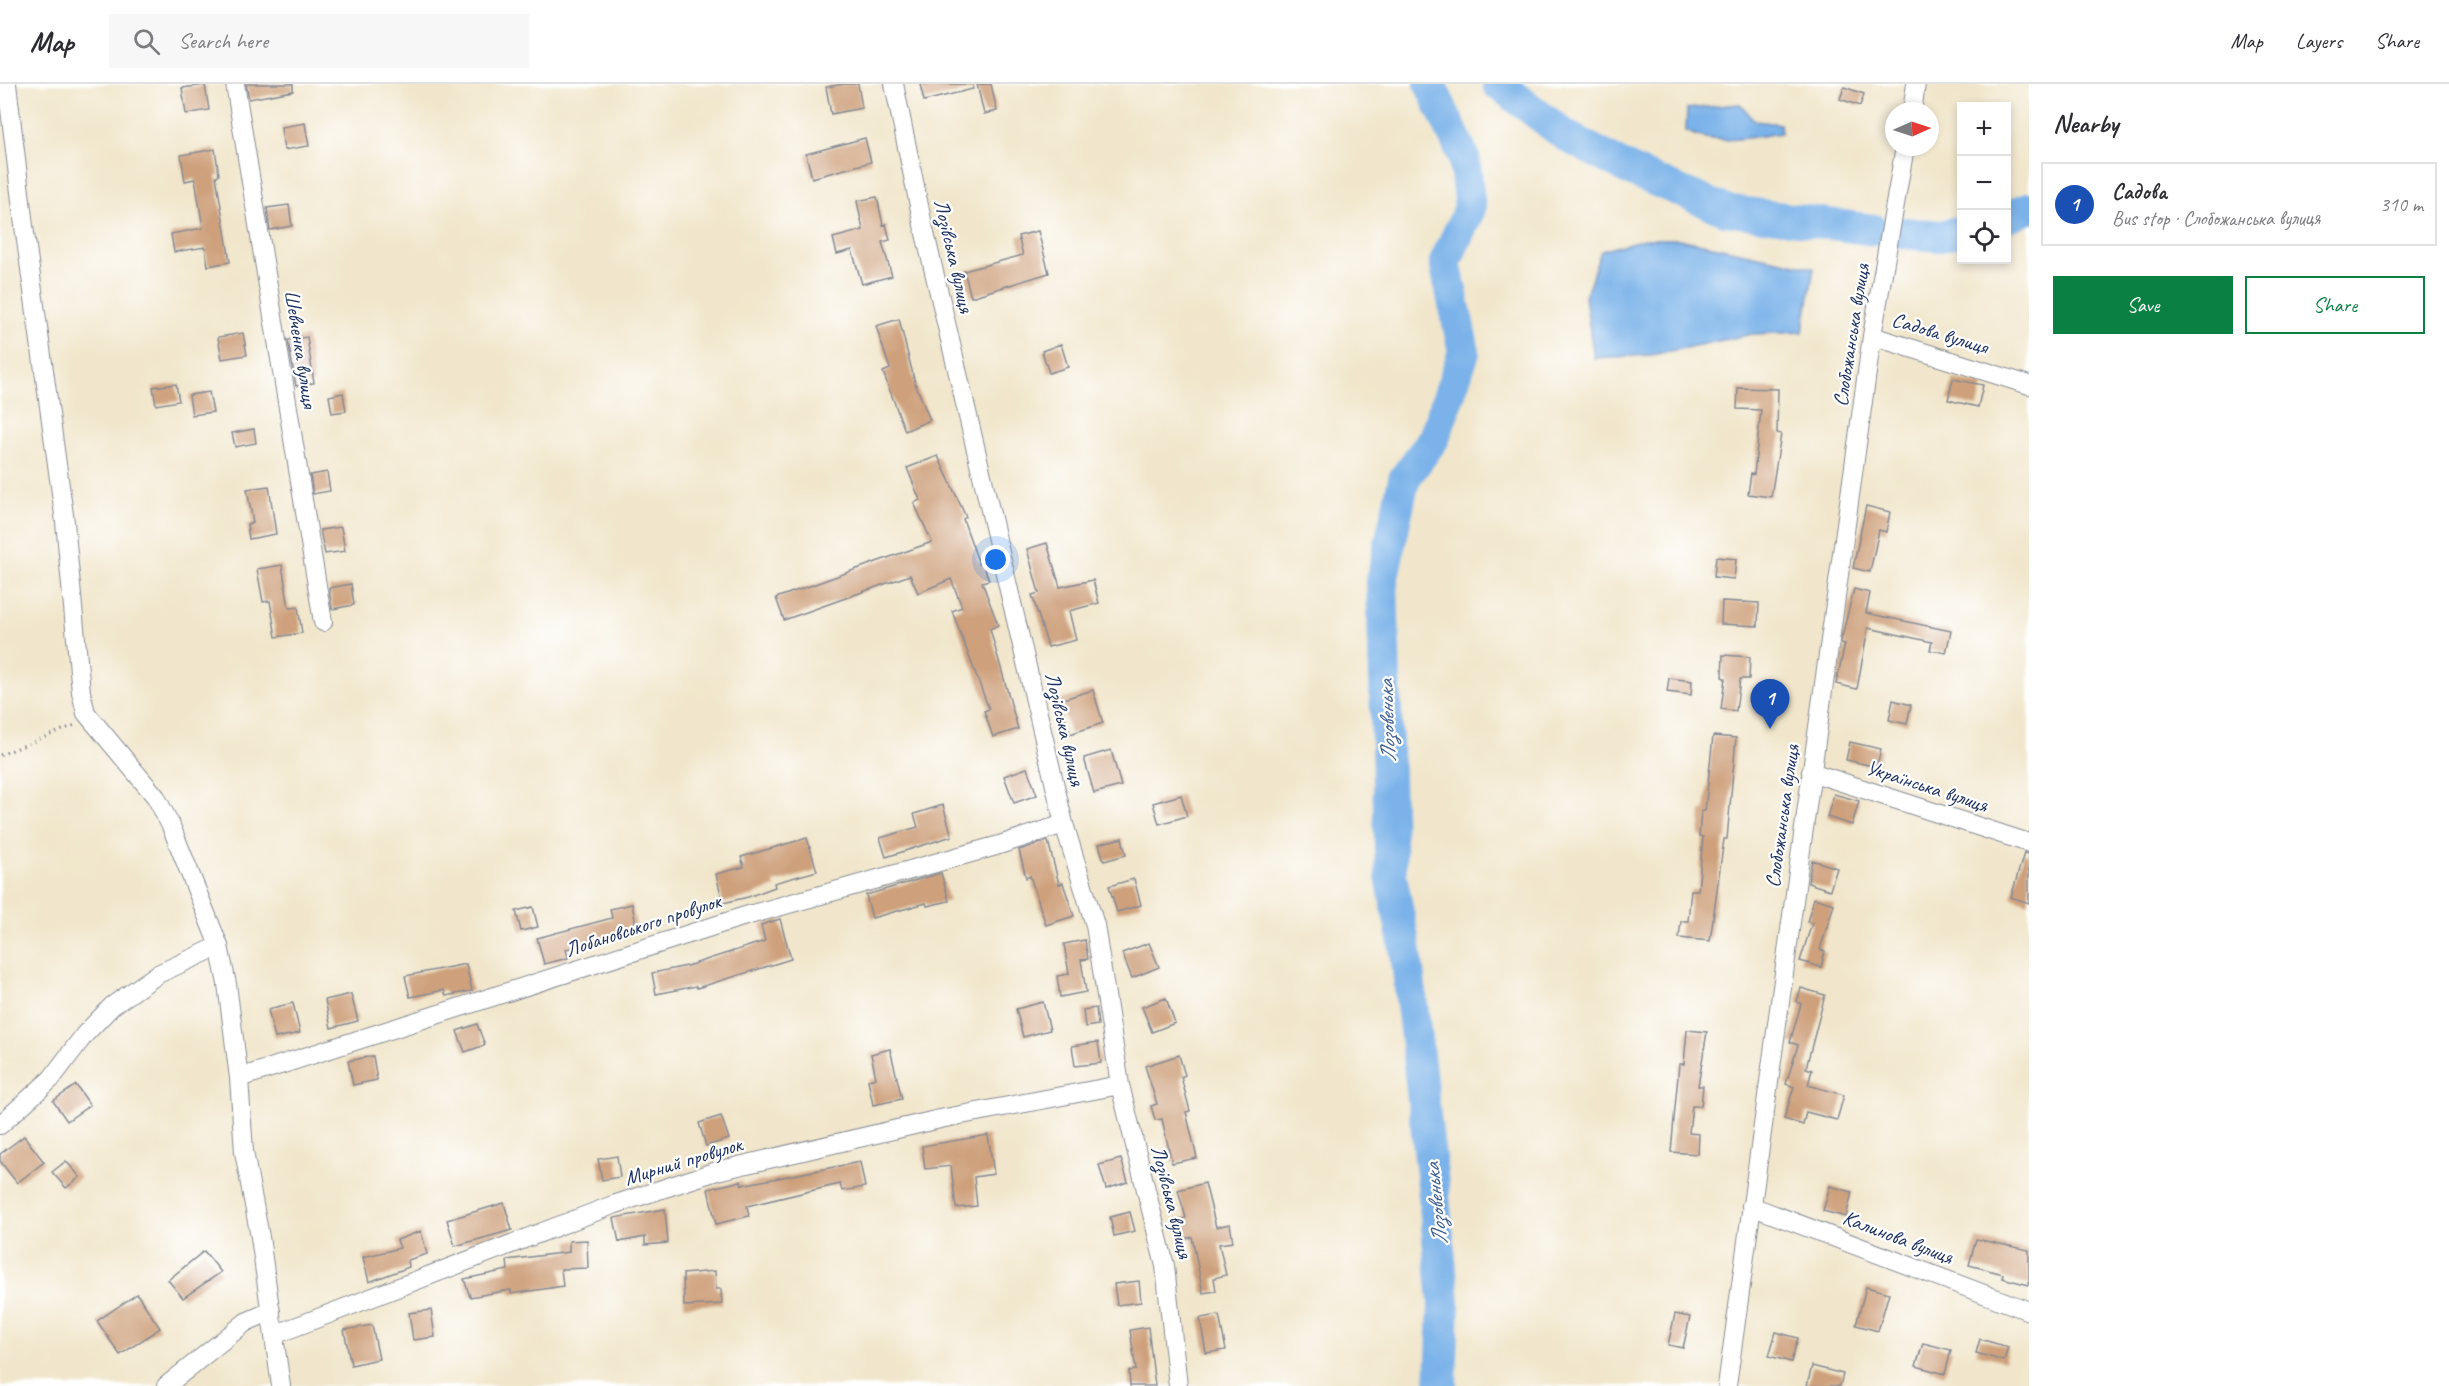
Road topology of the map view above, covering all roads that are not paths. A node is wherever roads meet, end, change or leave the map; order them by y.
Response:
1 (7, 84) edge
2 (235, 84) edge
3 (894, 84) edge
4 (1916, 84) edge
5 (1913, 102) edge
6 (1903, 156) edge
7 (1872, 336) junction
8 (2029, 385) edge
9 (324, 622) dead end
10 (1811, 772) junction
11 (1064, 824) junction
12 (2029, 843) edge
13 (219, 946) junction
14 (239, 1078) junction
15 (1120, 1085) junction
16 (0, 1125) edge
17 (1750, 1206) junction
18 (271, 1311) junction
19 (2029, 1311) edge
20 (274, 1335) junction
21 (166, 1386) edge
22 (281, 1386) edge
23 (1178, 1386) edge
24 (1727, 1386) edge

1 - 13 street
2 - 9 street, Шевченка вулиця
3 - 11 street, Лозівська вулиця
4 - 5 street
6 - 7 street, Слобожанська вулиця
7 - 8 street, Садова вулиця
7 - 10 street, Слобожанська вулиця
10 - 12 street, Українська вулиця
10 - 17 street, Слобожанська вулиця
11 - 14 street, Лобановського провулок
11 - 15 street, Лозівська вулиця
13 - 14 street
13 - 16 street
14 - 18 street
15 - 20 street, Мирний провулок
15 - 23 street, Лозівська вулиця
17 - 19 street, Калинова вулиця
17 - 24 street, Слобожанська вулиця
18 - 20 street
18 - 21 street
20 - 22 street

